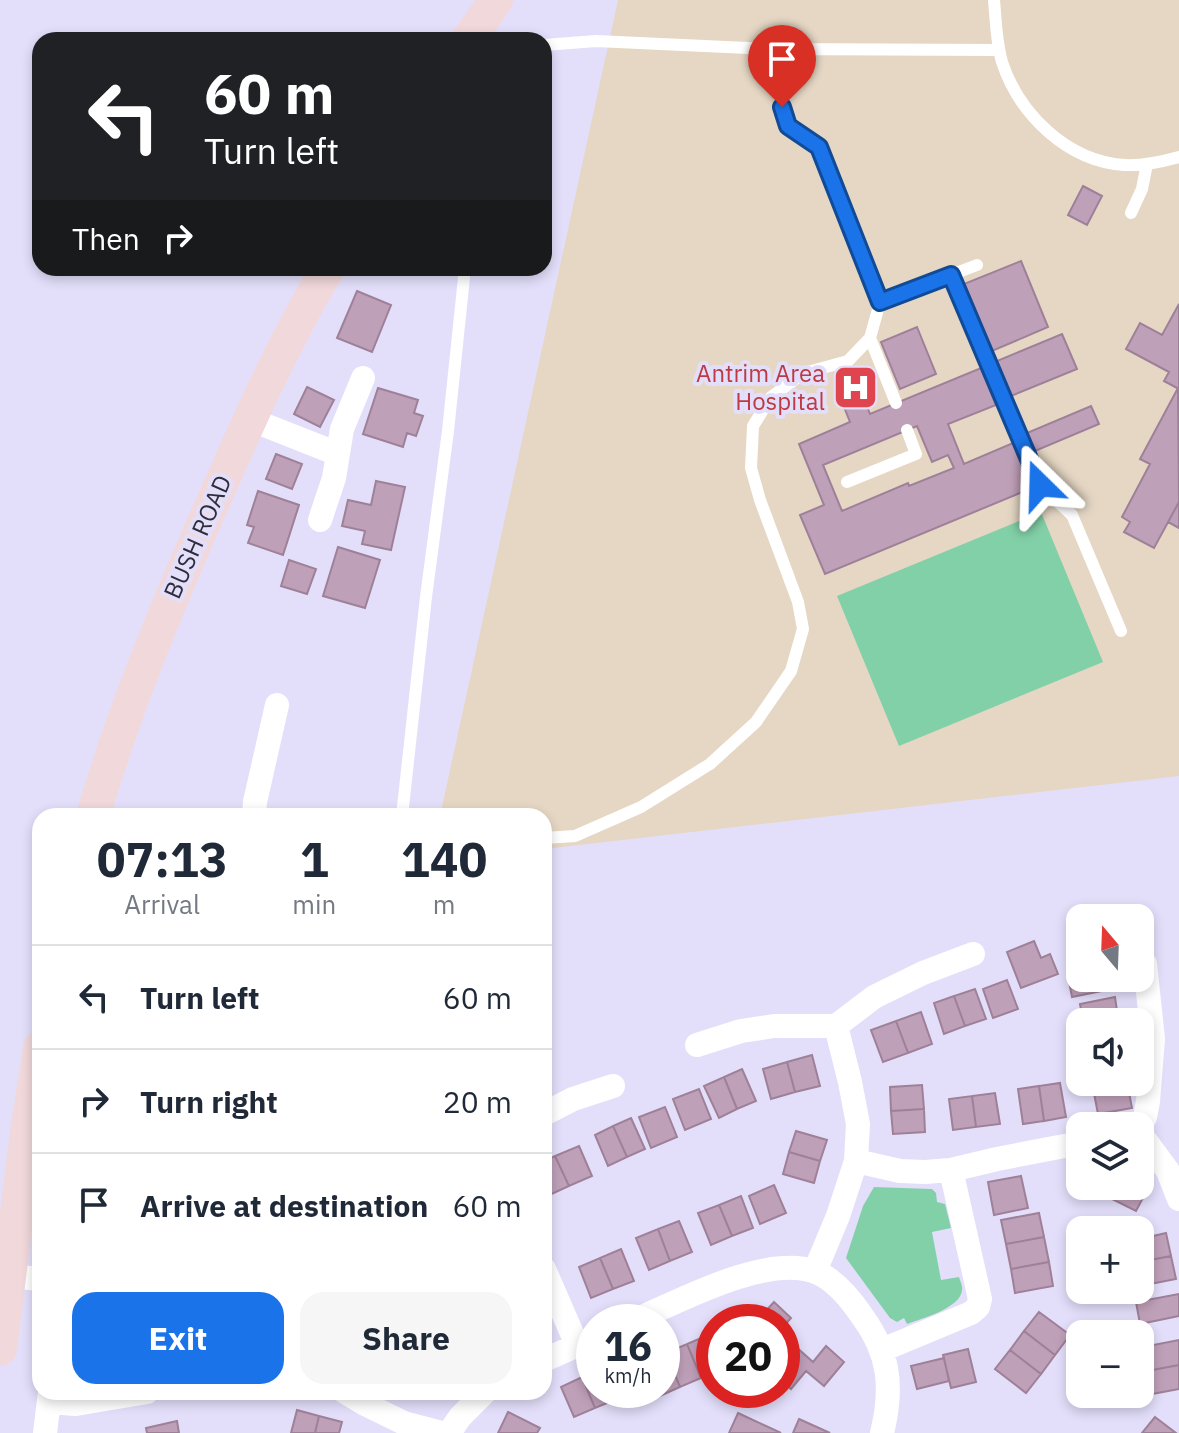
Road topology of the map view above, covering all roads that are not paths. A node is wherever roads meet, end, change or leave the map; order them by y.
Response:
1 (496, 0) edge
2 (994, 0) edge
3 (474, 32) edge
4 (552, 44) edge
5 (768, 49) junction
6 (999, 50) junction
7 (1179, 157) edge
8 (1147, 164) junction
9 (1131, 213) dead end
10 (977, 265) dead end
11 (951, 275) junction
12 (323, 276) edge
13 (464, 276) edge
14 (880, 302) junction
15 (870, 338) junction
16 (363, 378) dead end
17 (896, 403) dead end
18 (249, 419) junction
19 (907, 430) dead end
20 (338, 454) junction
21 (847, 482) dead end
22 (320, 520) dead end
23 (1121, 631) dead end
24 (277, 705) dead end
25 (95, 808) edge
26 (255, 808) edge
27 (403, 808) edge
28 (552, 837) edge
29 (973, 954) dead end
30 (1148, 992) edge
31 (836, 1026) junction
32 (697, 1045) dead end
33 (32, 1072) edge
34 (613, 1086) dead end
35 (552, 1110) edge
36 (1146, 1112) edge
37 (13, 1130) edge
38 (1066, 1146) edge
39 (1154, 1152) edge
40 (856, 1161) junction
41 (951, 1170) junction
42 (1179, 1199) edge
43 (815, 1271) junction
44 (25, 1277) edge
45 (552, 1283) edge
46 (673, 1304) edge
47 (576, 1325) edge
48 (576, 1345) edge
49 (0, 1349) edge
50 (882, 1350) junction
51 (552, 1356) edge
52 (50, 1400) edge
53 (61, 1400) edge
54 (100, 1400) edge
55 (358, 1400) edge
56 (477, 1400) edge
57 (45, 1433) edge
58 (442, 1433) edge
59 (449, 1433) edge
60 (882, 1433) edge

1 - 3 main road
2 - 6 lane
4 - 5 lane
5 - 6 lane
5 - 14 lane
6 - 8 lane
7 - 8 lane
8 - 9 lane
10 - 11 lane
11 - 14 lane
11 - 23 lane
12 - 18 main road, BUSH ROAD
13 - 27 lane
14 - 15 lane
15 - 17 lane
15 - 28 lane
16 - 20 street
18 - 20 street
18 - 25 main road, BUSH ROAD
19 - 21 lane
20 - 22 street
24 - 26 street
29 - 31 street
30 - 36 street
31 - 32 street
31 - 40 street
33 - 37 main road
34 - 35 street
37 - 44 main road
38 - 41 street
39 - 42 street
40 - 41 street
40 - 43 street
41 - 50 street
43 - 46 street
43 - 50 street
44 - 49 main road
45 - 47 street
48 - 51 street
50 - 60 street
52 - 57 street
53 - 54 street
55 - 58 street
56 - 59 street

